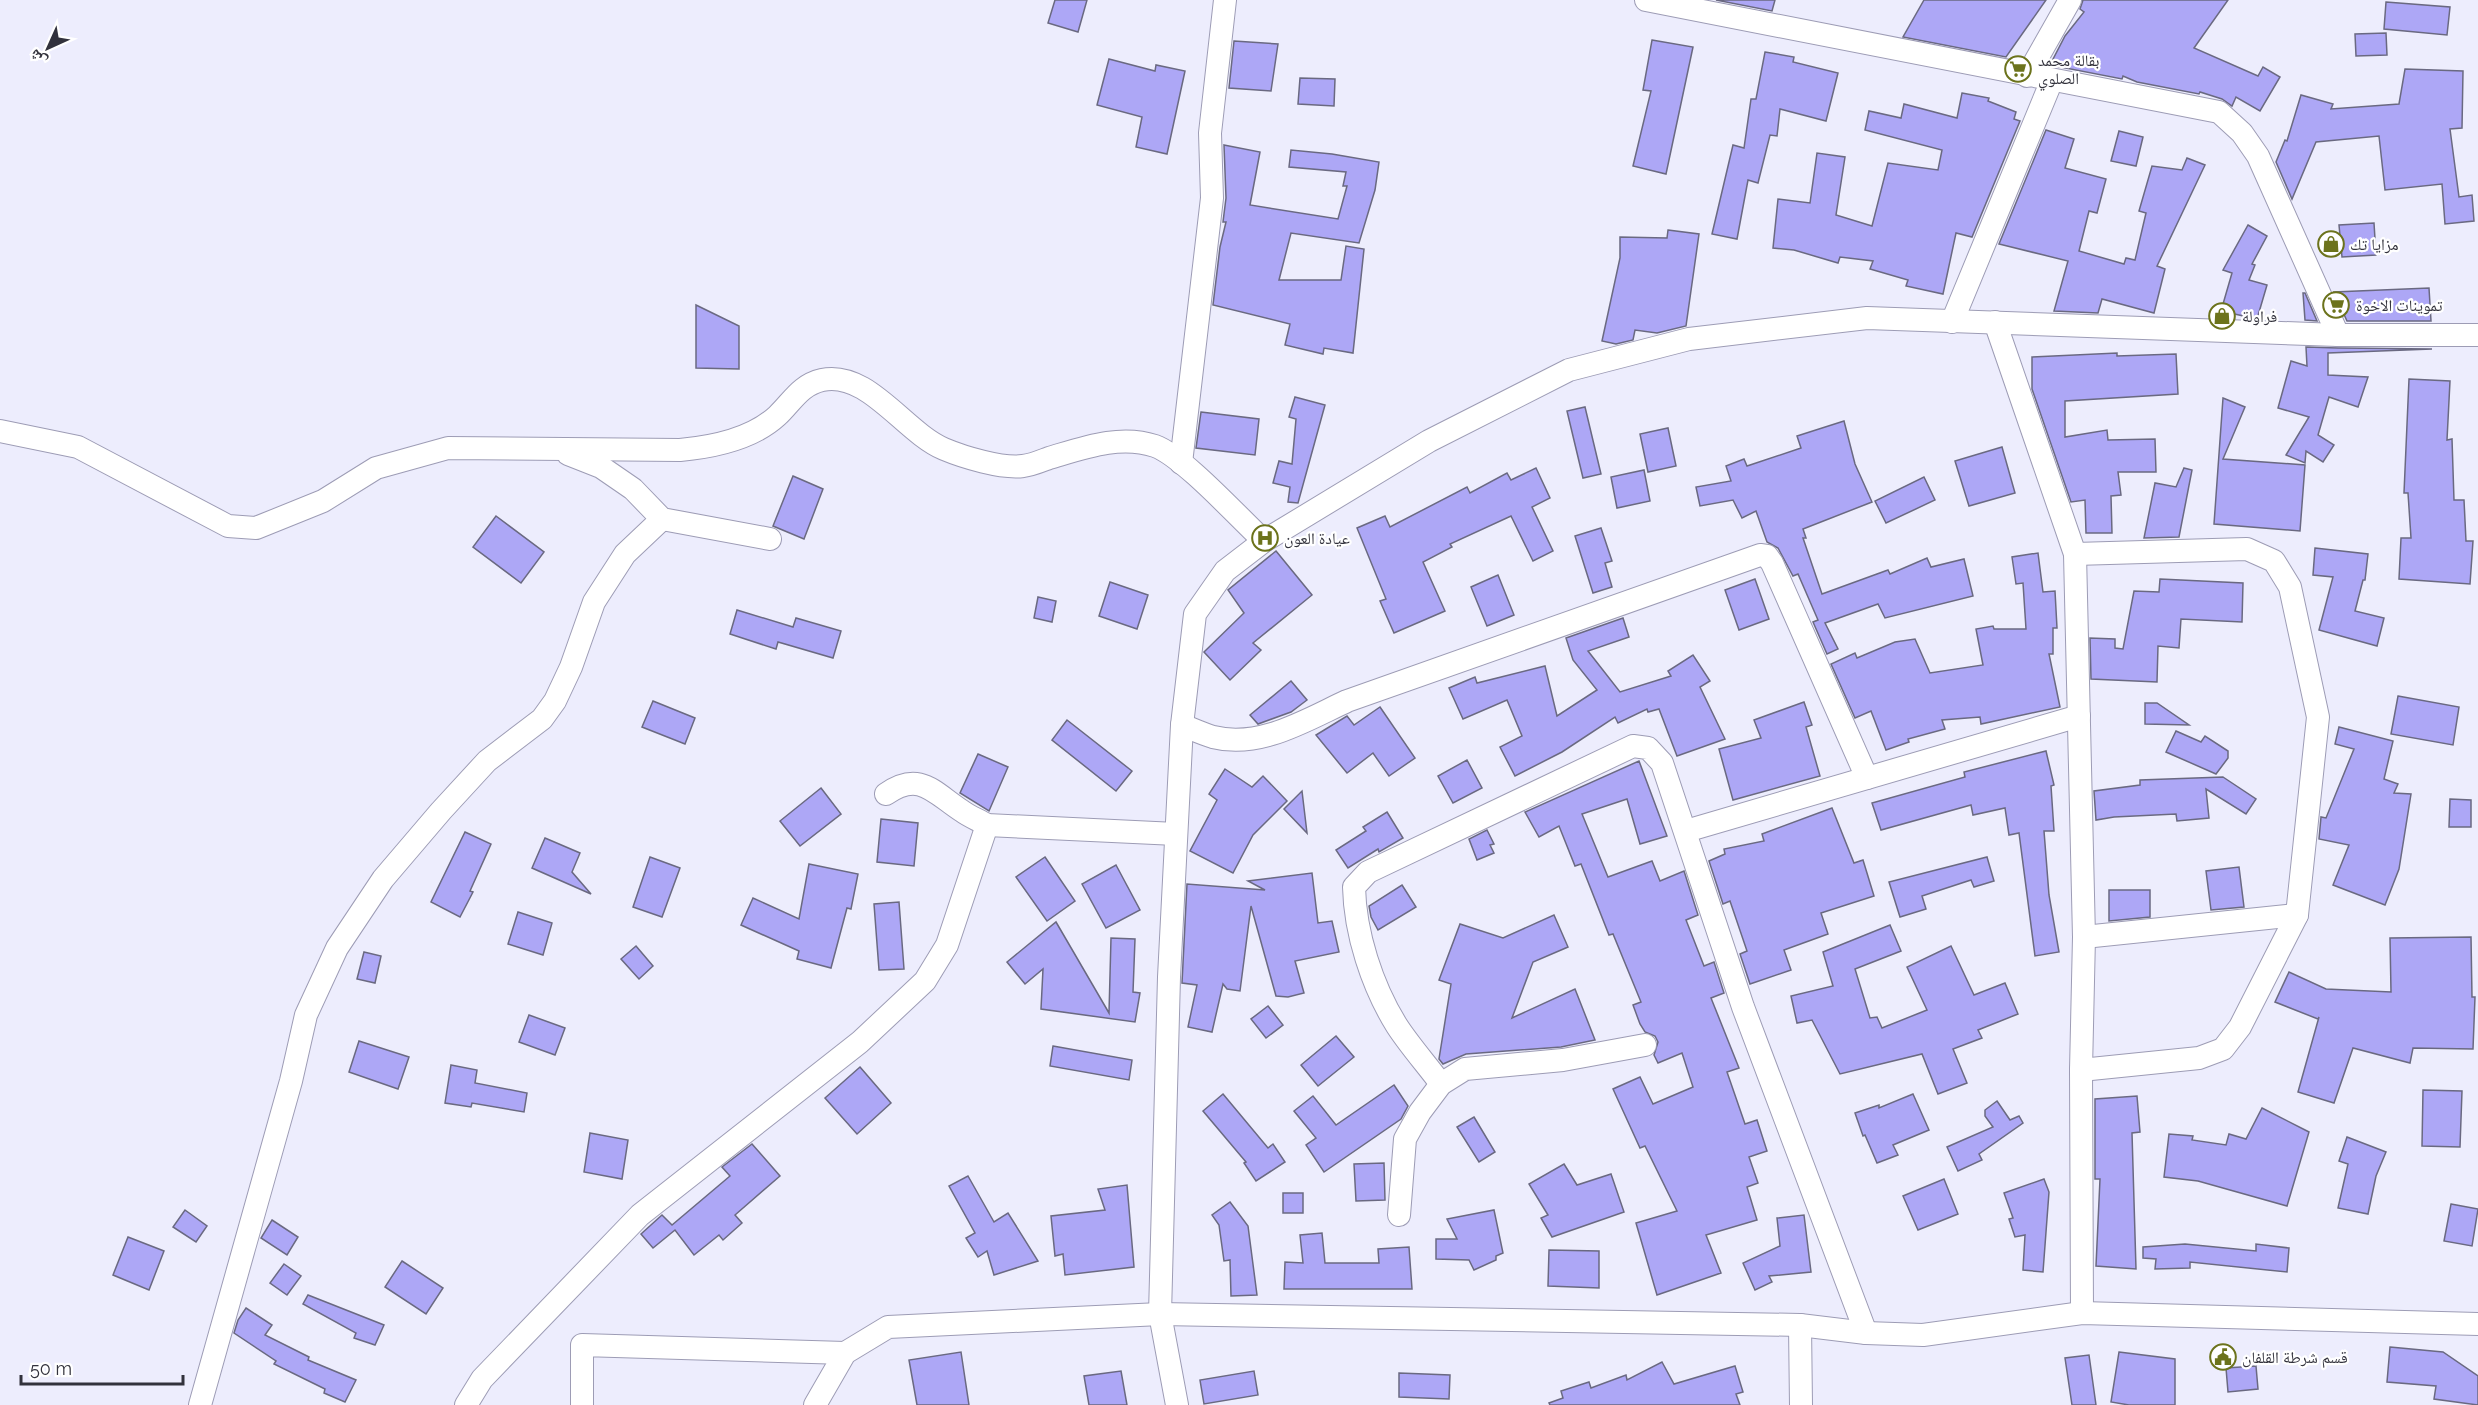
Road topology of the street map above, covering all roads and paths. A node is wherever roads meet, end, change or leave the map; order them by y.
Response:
1 (1224, 0) edge
2 (1646, 0) edge
3 (2070, 0) edge
4 (2027, 76) junction
5 (2052, 80) junction
6 (1952, 322) junction
7 (1995, 322) junction
8 (2338, 335) junction
9 (2478, 335) edge
10 (0, 431) edge
11 (556, 449) junction
12 (1181, 463) junction
13 (662, 519) junction
14 (770, 539) dead end
15 (1264, 542) junction
16 (2075, 554) junction
17 (2079, 716) junction
18 (1182, 725) junction
19 (1867, 778) junction
20 (886, 794) dead end
21 (987, 825) junction
22 (1686, 831) junction
23 (1176, 834) junction
24 (2297, 915) junction
25 (2085, 937) junction
26 (1645, 1045) dead end
27 (2081, 1070) junction
28 (1441, 1084) junction
29 (1399, 1215) dead end
30 (2082, 1313) junction
31 (1160, 1314) junction
32 (2478, 1324) edge
33 (1800, 1325) junction
34 (1866, 1333) junction
35 (845, 1353) junction
36 (200, 1405) edge
37 (466, 1405) edge
38 (582, 1405) edge
39 (815, 1405) edge
40 (1177, 1405) edge
41 (1801, 1405) edge

1 - 12 street
2 - 4 street
3 - 4 street
4 - 5 street
5 - 6 street
5 - 8 street
6 - 7 street
6 - 15 street
7 - 8 street
7 - 16 street
8 - 9 street
10 - 11 street
11 - 12 street
11 - 13 street
12 - 15 street
13 - 14 street
13 - 36 street
15 - 18 street
16 - 17 street
16 - 24 street
17 - 19 street
17 - 25 street
18 - 19 street
18 - 23 street
19 - 22 street
20 - 21 street
21 - 23 street
21 - 37 street
22 - 28 street
22 - 34 street
23 - 31 street
24 - 25 street
24 - 27 street
25 - 27 street
26 - 28 street
27 - 30 street
28 - 29 street
30 - 32 street
30 - 34 street
31 - 33 street
31 - 35 street
31 - 40 street
33 - 34 street
33 - 41 street
35 - 38 street
35 - 39 street

